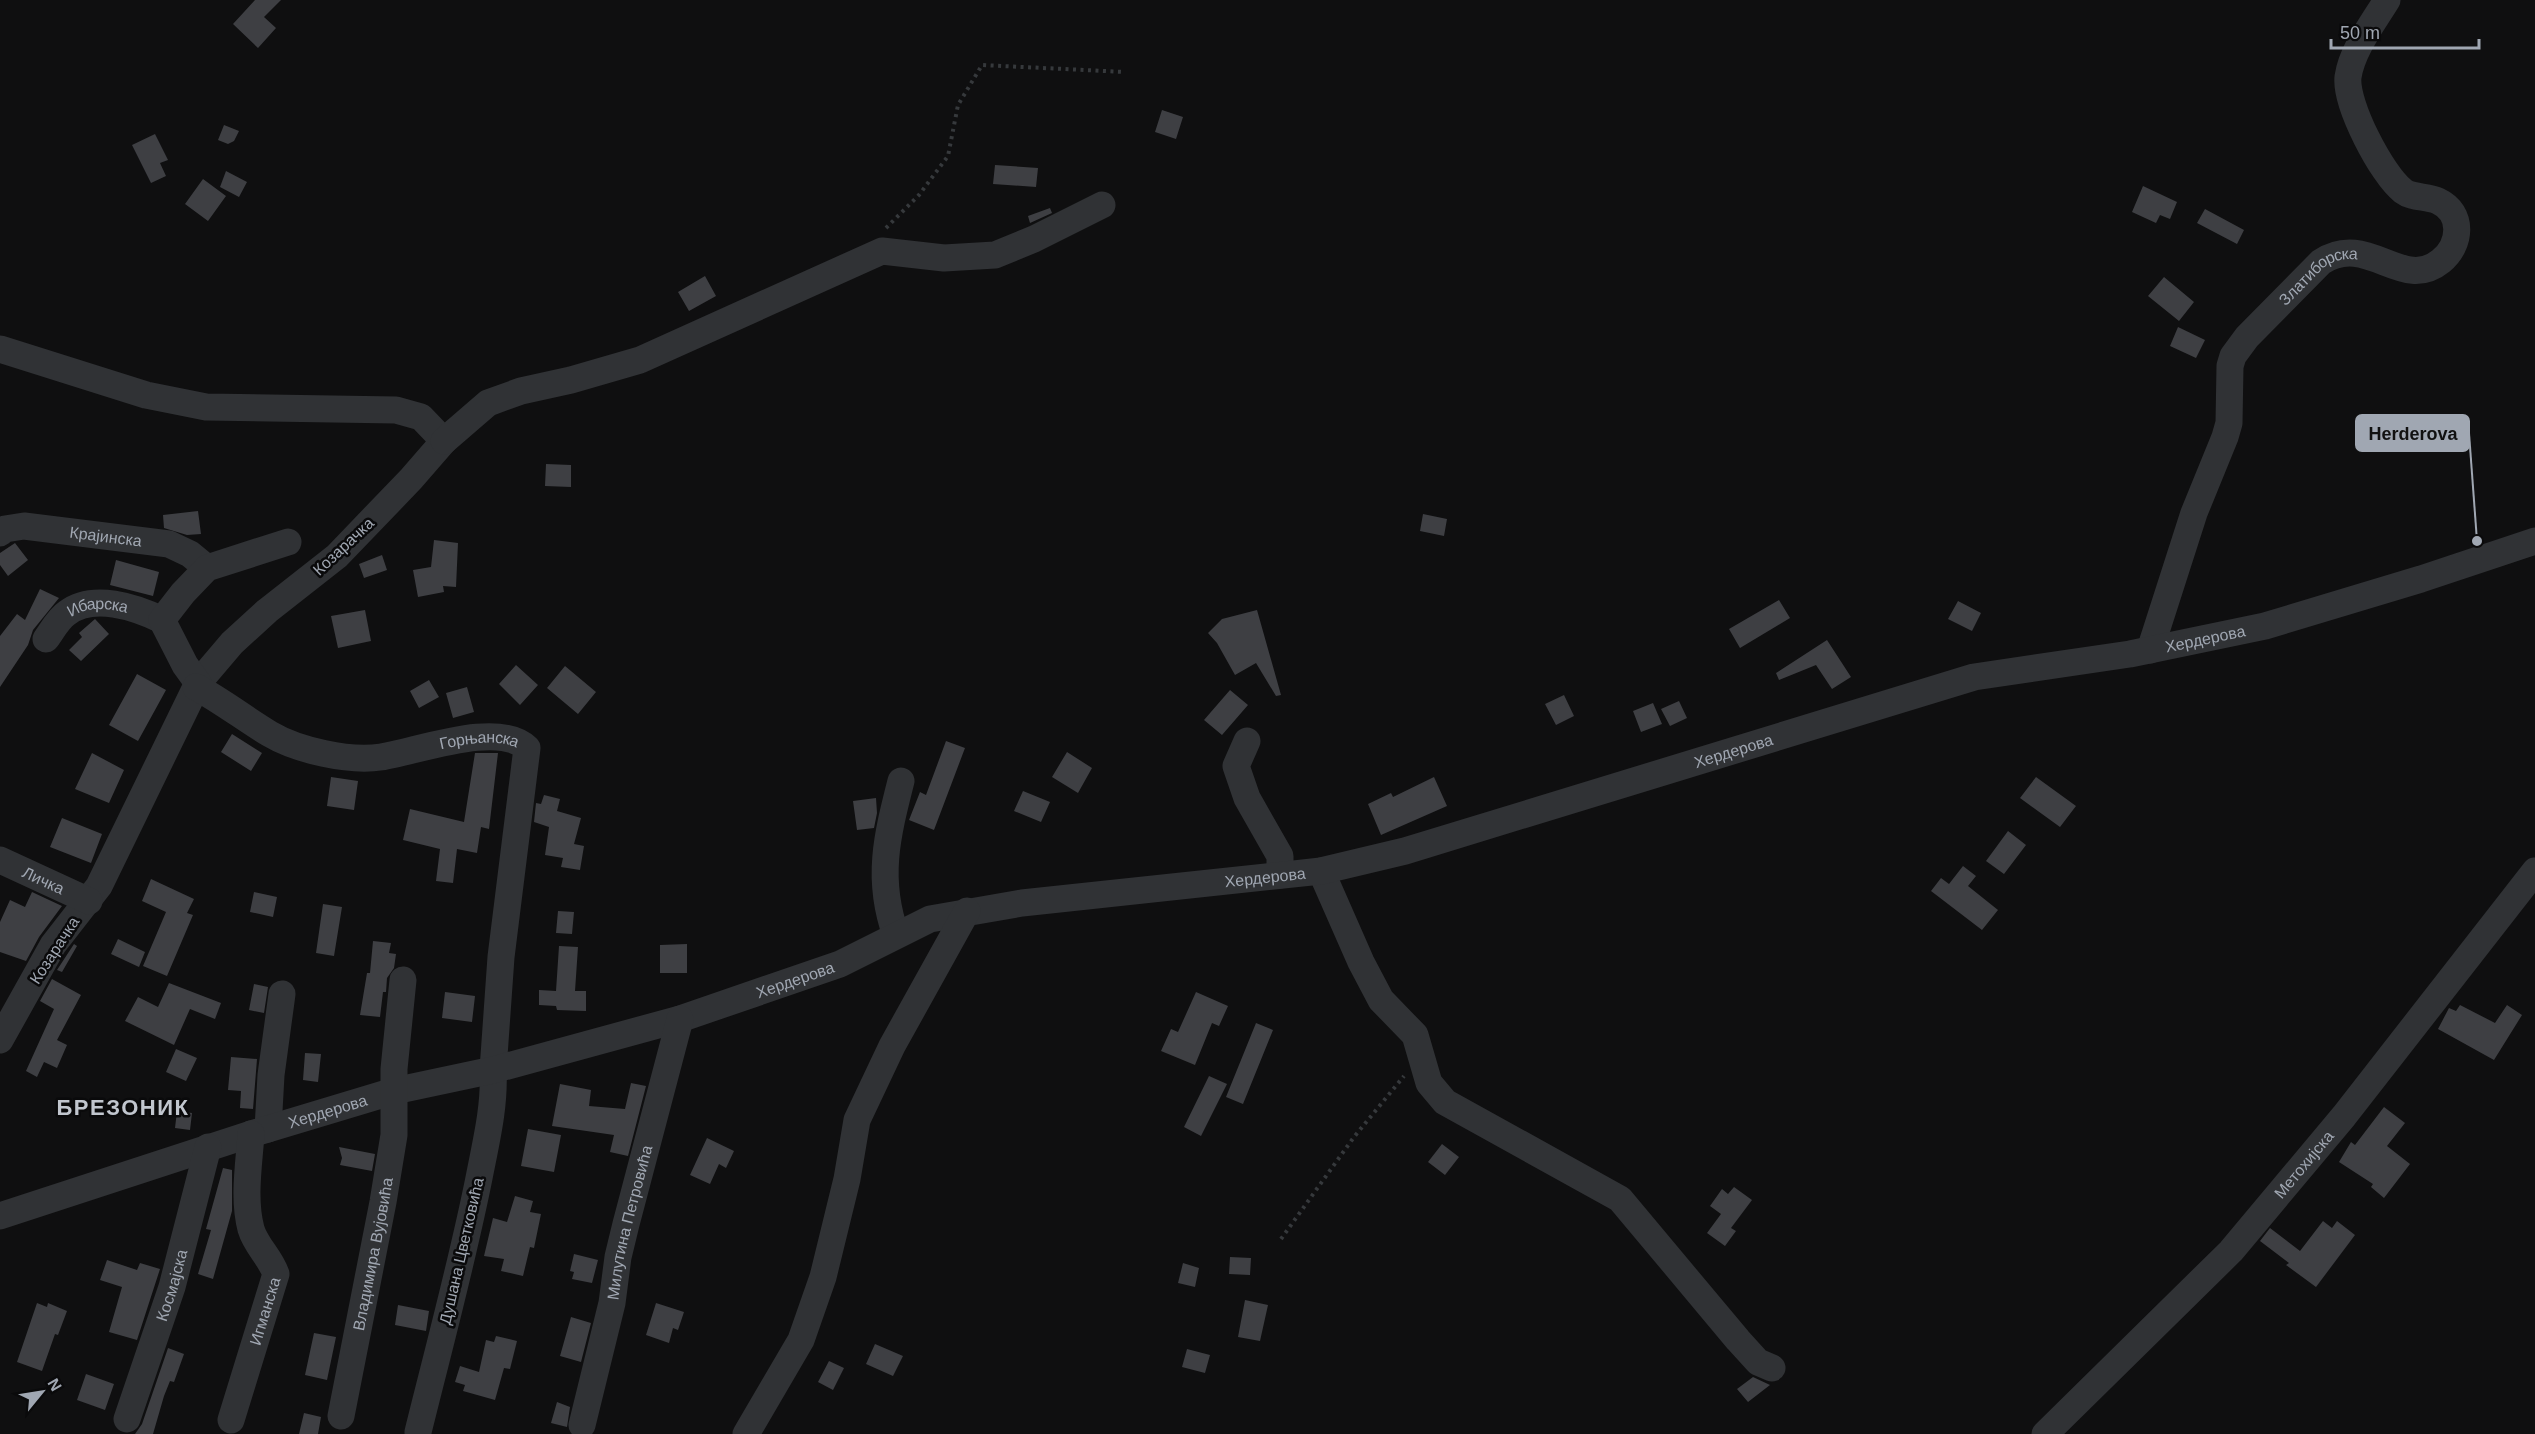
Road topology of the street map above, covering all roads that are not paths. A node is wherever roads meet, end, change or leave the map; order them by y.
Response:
1 (2387, 0) edge
2 (1102, 205) dead end
3 (0, 349) edge
4 (444, 441) junction
5 (0, 533) edge
6 (2535, 541) edge
7 (288, 542) dead end
8 (207, 568) junction
9 (162, 620) junction
10 (46, 639) dead end
11 (2150, 650) junction
12 (197, 685) junction
13 (1247, 741) dead end
14 (901, 781) dead end
15 (0, 860) edge
16 (1321, 871) junction
17 (2535, 871) edge
18 (1280, 875) junction
19 (88, 901) junction
20 (967, 911) junction
21 (896, 934) junction
22 (403, 980) dead end
23 (282, 994) dead end
24 (680, 1019) junction
25 (0, 1040) edge
26 (493, 1070) junction
27 (394, 1091) junction
28 (259, 1131) junction
29 (208, 1148) junction
30 (0, 1216) edge
31 (1772, 1368) dead end
32 (341, 1416) dead end
33 (127, 1419) dead end
34 (231, 1420) dead end
35 (582, 1425) dead end
36 (418, 1432) dead end
37 (746, 1434) edge
38 (2045, 1434) edge

1 - 11 street, Златиборска
2 - 4 street, Козарачка
3 - 4 street
4 - 12 street, Козарачка
5 - 8 street, Крајинска
6 - 11 street, Хердерова
7 - 8 street
8 - 9 street
9 - 10 street, Ибарска
9 - 12 street
11 - 16 street, Хердерова
12 - 19 street, Козарачка
12 - 26 street, Горњанска
13 - 18 street
14 - 21 street
15 - 19 street, Личка
16 - 18 street, Хердерова
16 - 31 street
17 - 38 street, Метохијска
18 - 20 street, Хердерова
19 - 25 street, Козарачка
20 - 21 street, Хердерова
20 - 37 street
21 - 24 street, Хердерова
22 - 27 street, Владимира Вујовића
23 - 28 street, Игманска
24 - 26 street, Хердерова
24 - 35 street, Милутина Петровића
26 - 27 street, Хердерова
26 - 36 street, Душана Цветковића
27 - 28 street, Хердерова
27 - 32 street, Владимира Вујовића
28 - 29 street, Хердерова
28 - 34 street, Игманска
29 - 30 street, Хердерова
29 - 33 street, Космајска

